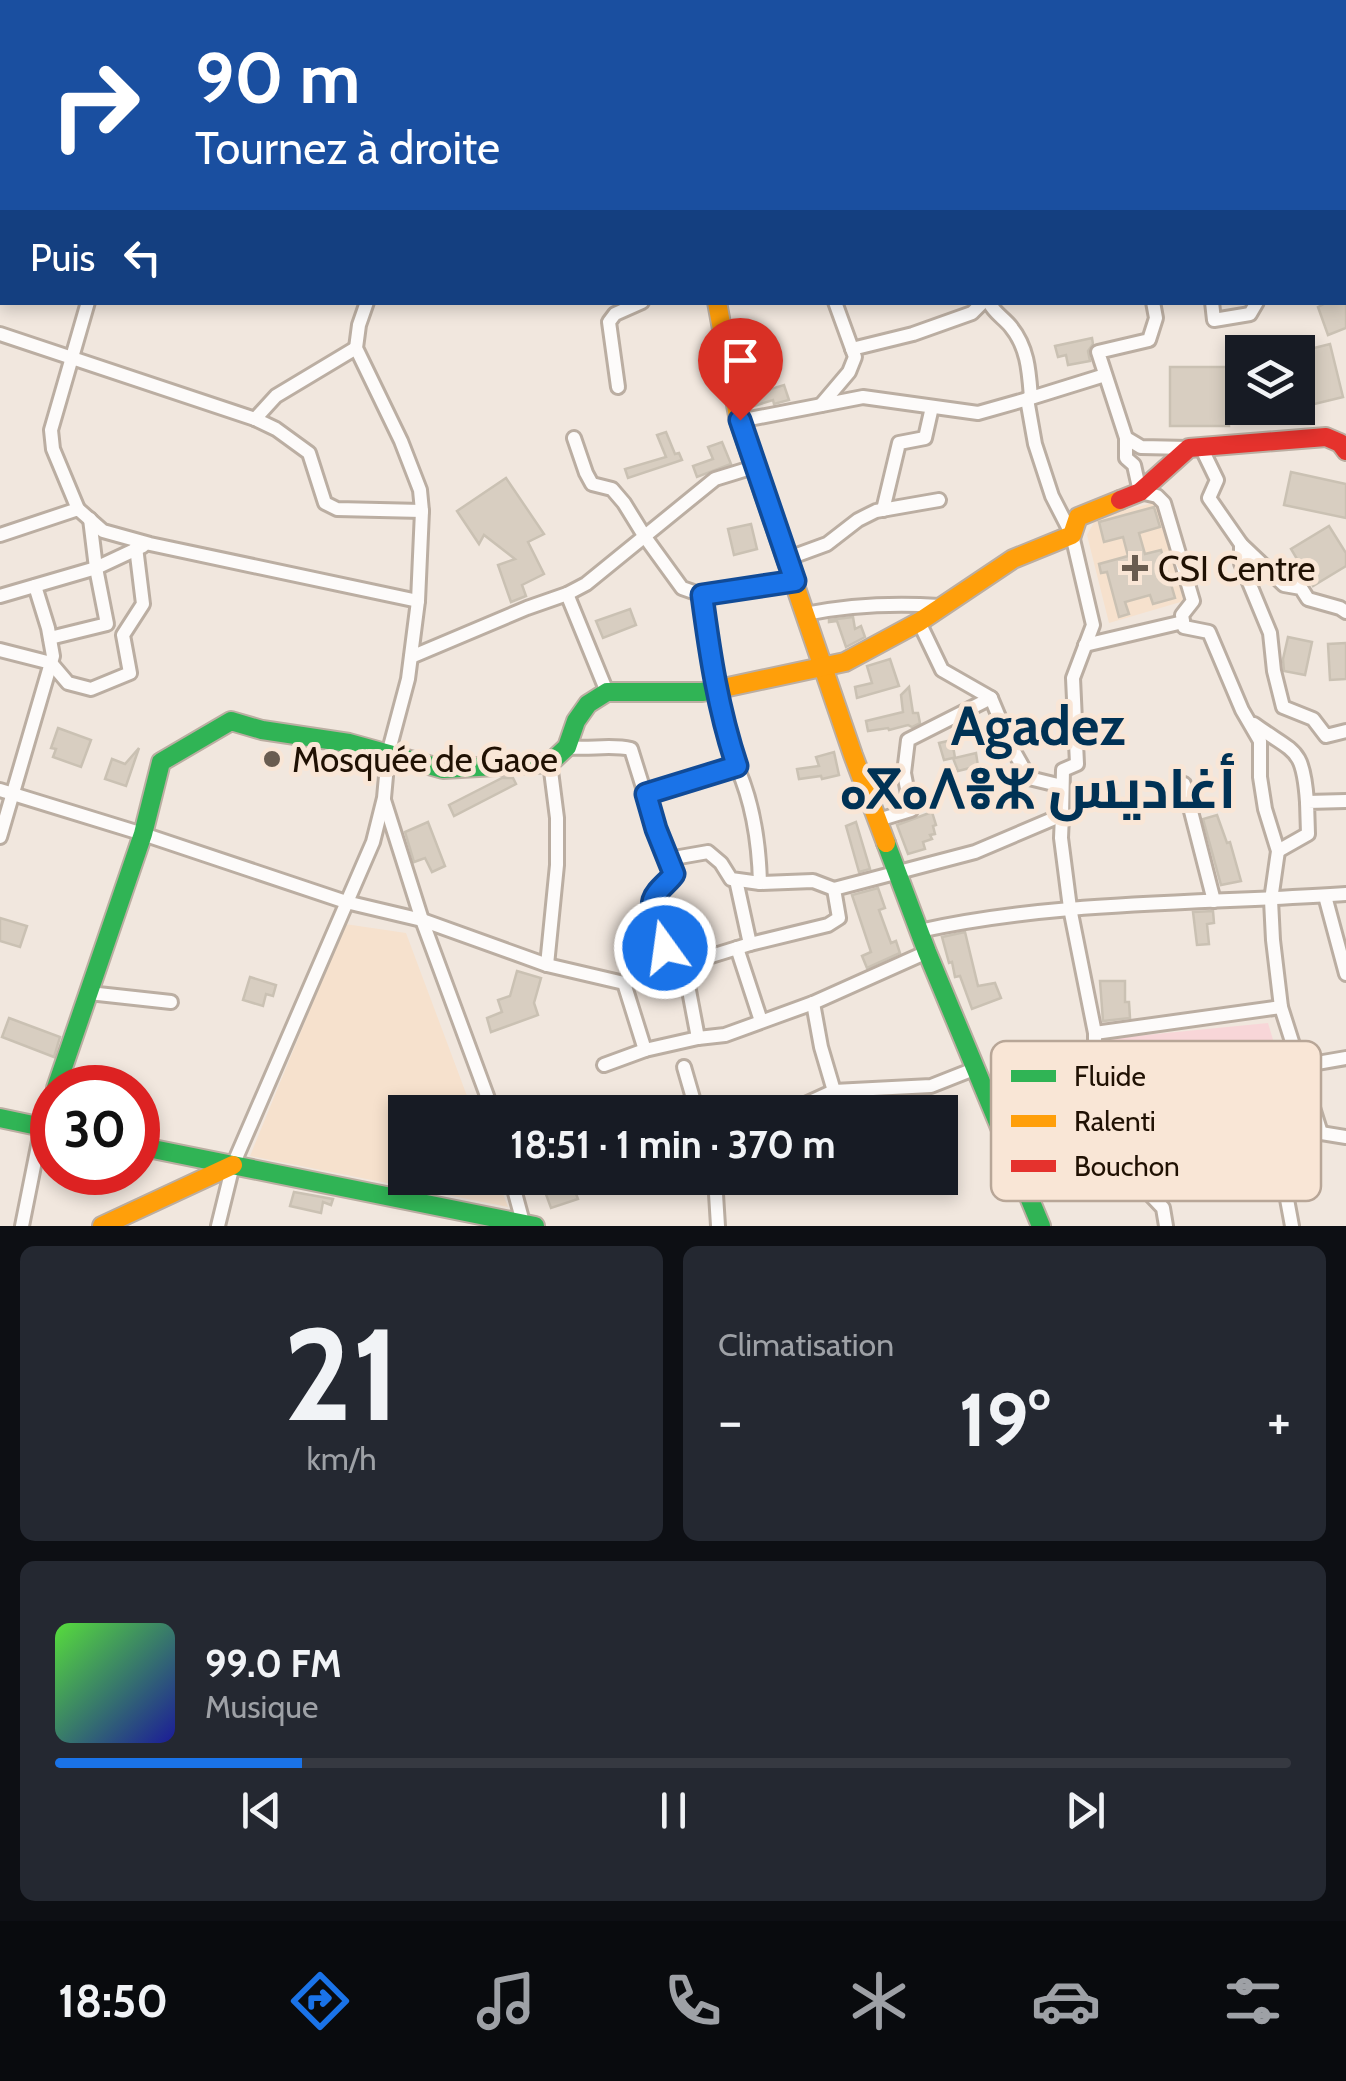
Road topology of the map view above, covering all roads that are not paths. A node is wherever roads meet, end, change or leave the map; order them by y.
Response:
1 (87, 305) edge
2 (366, 305) edge
3 (635, 305) edge
4 (719, 305) edge
5 (836, 305) edge
6 (982, 305) edge
7 (988, 305) edge
8 (1154, 305) edge
9 (1212, 305) edge
10 (1255, 305) edge
11 (0, 334) edge
12 (356, 348) junction
13 (852, 349) junction
14 (71, 358) junction
15 (1104, 375) junction
16 (618, 387) dead end
17 (1029, 399) junction
18 (821, 405) junction
19 (932, 407) junction
20 (255, 420) junction
21 (740, 420) junction
22 (574, 438) dead end
23 (1126, 438) junction
24 (1344, 445) edge
25 (1195, 447) junction
26 (754, 466) junction
27 (1140, 492) junction
28 (939, 500) dead end
29 (78, 509) junction
30 (883, 510) junction
31 (422, 511) junction
32 (90, 520) junction
33 (0, 534) edge
34 (1072, 535) junction
35 (644, 537) junction
36 (1241, 544) junction
37 (143, 546) junction
38 (786, 559) junction
39 (96, 568) junction
40 (795, 581) junction
41 (35, 586) junction
42 (567, 594) junction
43 (702, 595) junction
44 (0, 596) edge
45 (418, 600) junction
46 (939, 606) junction
47 (1346, 612) edge
48 (805, 614) junction
49 (918, 622) junction
50 (1183, 622) junction
51 (107, 624) junction
52 (123, 634) junction
53 (50, 638) junction
54 (1086, 645) junction
55 (0, 650) edge
56 (410, 657) junction
57 (51, 663) junction
58 (824, 667) junction
59 (715, 689) junction
60 (607, 692) junction
61 (990, 698) junction
62 (1248, 720) junction
63 (1346, 731) edge
64 (567, 747) junction
65 (388, 754) junction
66 (550, 763) junction
67 (737, 766) junction
68 (1184, 784) dead end
69 (1062, 786) junction
70 (7, 792) edge
71 (646, 794) junction
72 (384, 798) junction
73 (1346, 801) edge
74 (1306, 802) junction
75 (1062, 815) junction
76 (878, 820) junction
77 (143, 834) junction
78 (0, 837) edge
79 (1278, 851) junction
80 (668, 859) junction
81 (898, 872) junction
82 (736, 880) junction
83 (760, 883) junction
84 (834, 889) junction
85 (1346, 894) edge
86 (1325, 896) junction
87 (1271, 900) junction
88 (1214, 901) junction
89 (346, 902) junction
90 (1070, 908) junction
91 (422, 920) junction
92 (918, 930) junction
93 (743, 946) junction
94 (927, 952) junction
95 (547, 965) junction
96 (678, 966) junction
97 (1346, 974) edge
98 (624, 982) junction
99 (89, 993) junction
100 (171, 1002) dead end
101 (813, 1003) junction
102 (1282, 1008) junction
103 (761, 1022) junction
104 (1095, 1032) junction
105 (698, 1038) junction
106 (1095, 1041) edge
107 (1292, 1041) edge
108 (645, 1050) junction
109 (1346, 1058) edge
110 (1321, 1062) edge
111 (64, 1065) edge
112 (604, 1065) dead end
113 (684, 1067) dead end
114 (974, 1069) junction
115 (834, 1092) junction
116 (486, 1095) edge
117 (693, 1095) edge
118 (827, 1095) edge
119 (991, 1104) edge
120 (0, 1118) edge
121 (30, 1124) edge
122 (1321, 1133) edge
123 (1346, 1137) edge
124 (160, 1150) edge
125 (233, 1165) junction
126 (30, 1195) edge
127 (517, 1195) edge
128 (716, 1195) edge
129 (1031, 1201) edge
130 (1156, 1201) edge
131 (1287, 1201) edge
132 (528, 1225) edge
133 (22, 1226) edge
134 (102, 1226) edge
135 (218, 1226) edge
136 (718, 1226) edge
137 (1041, 1226) edge
138 (1166, 1226) edge
139 (1292, 1226) edge

1 - 14 street
2 - 12 street
3 - 16 street
4 - 21 street
5 - 13 street
6 - 13 street
7 - 17 street
8 - 15 street
9 - 10 street
11 - 14 street
12 - 20 street
12 - 31 street
13 - 18 street
14 - 20 street
14 - 29 street
15 - 17 street
15 - 23 street
17 - 19 street
17 - 34 street
18 - 19 street
18 - 21 street
19 - 30 street
20 - 31 street
21 - 26 street
22 - 35 street
23 - 25 street
23 - 27 street
24 - 25 street
25 - 27 street
25 - 36 street
26 - 35 street
26 - 38 street
27 - 34 street
27 - 50 street
28 - 30 street
29 - 32 street
29 - 33 street
30 - 38 street
31 - 45 street
32 - 37 street
32 - 39 street
34 - 46 street
34 - 54 street
35 - 42 street
35 - 43 street
36 - 47 street
36 - 63 street
37 - 39 street
37 - 45 street
37 - 52 street
38 - 40 street
39 - 41 street
39 - 51 street
40 - 43 street
40 - 48 street
41 - 44 street
41 - 53 street
42 - 56 street
42 - 60 street
43 - 59 street
45 - 56 street
46 - 48 street
46 - 49 street
48 - 58 street
49 - 58 street
49 - 61 street
50 - 54 street
50 - 62 street
51 - 52 street
51 - 53 street
52 - 57 street
53 - 57 street
54 - 69 street
55 - 57 street
56 - 65 street
57 - 70 street
58 - 59 street
58 - 76 street
59 - 60 street
59 - 67 street
60 - 64 street
61 - 69 street
61 - 76 street
62 - 74 street
62 - 79 street
64 - 66 street
64 - 71 street
65 - 66 street
65 - 72 street
65 - 77 street
66 - 95 street
67 - 71 street
67 - 83 street
68 - 88 street
69 - 75 street
70 - 77 street
70 - 78 street
71 - 80 street
72 - 89 street
72 - 91 street
73 - 74 street
74 - 79 street
75 - 81 street
75 - 90 street
76 - 81 street
77 - 89 street
77 - 99 street
79 - 87 street
80 - 82 street
80 - 96 street
81 - 84 street
81 - 92 street
82 - 83 street
82 - 93 street
83 - 84 street
84 - 93 street
85 - 86 street
86 - 87 street
86 - 97 street
87 - 88 street
87 - 102 street
88 - 90 street
89 - 91 street
89 - 125 street
90 - 92 street
90 - 104 street
91 - 95 street
91 - 116 street
92 - 94 street
93 - 96 street
93 - 103 street
94 - 101 street
94 - 114 street
95 - 98 street
96 - 98 street
96 - 105 street
98 - 108 street
99 - 100 street
99 - 111 street
101 - 103 street
101 - 115 street
102 - 104 street
102 - 107 street
103 - 105 street
104 - 106 street
105 - 108 street
108 - 112 street
109 - 110 street
113 - 117 street
114 - 115 street
114 - 119 street
115 - 118 street
120 - 121 street
122 - 123 street
124 - 125 street
125 - 132 street
125 - 134 street
125 - 135 street
126 - 133 street
127 - 132 street
128 - 136 street
129 - 137 street
130 - 138 street
131 - 139 street

